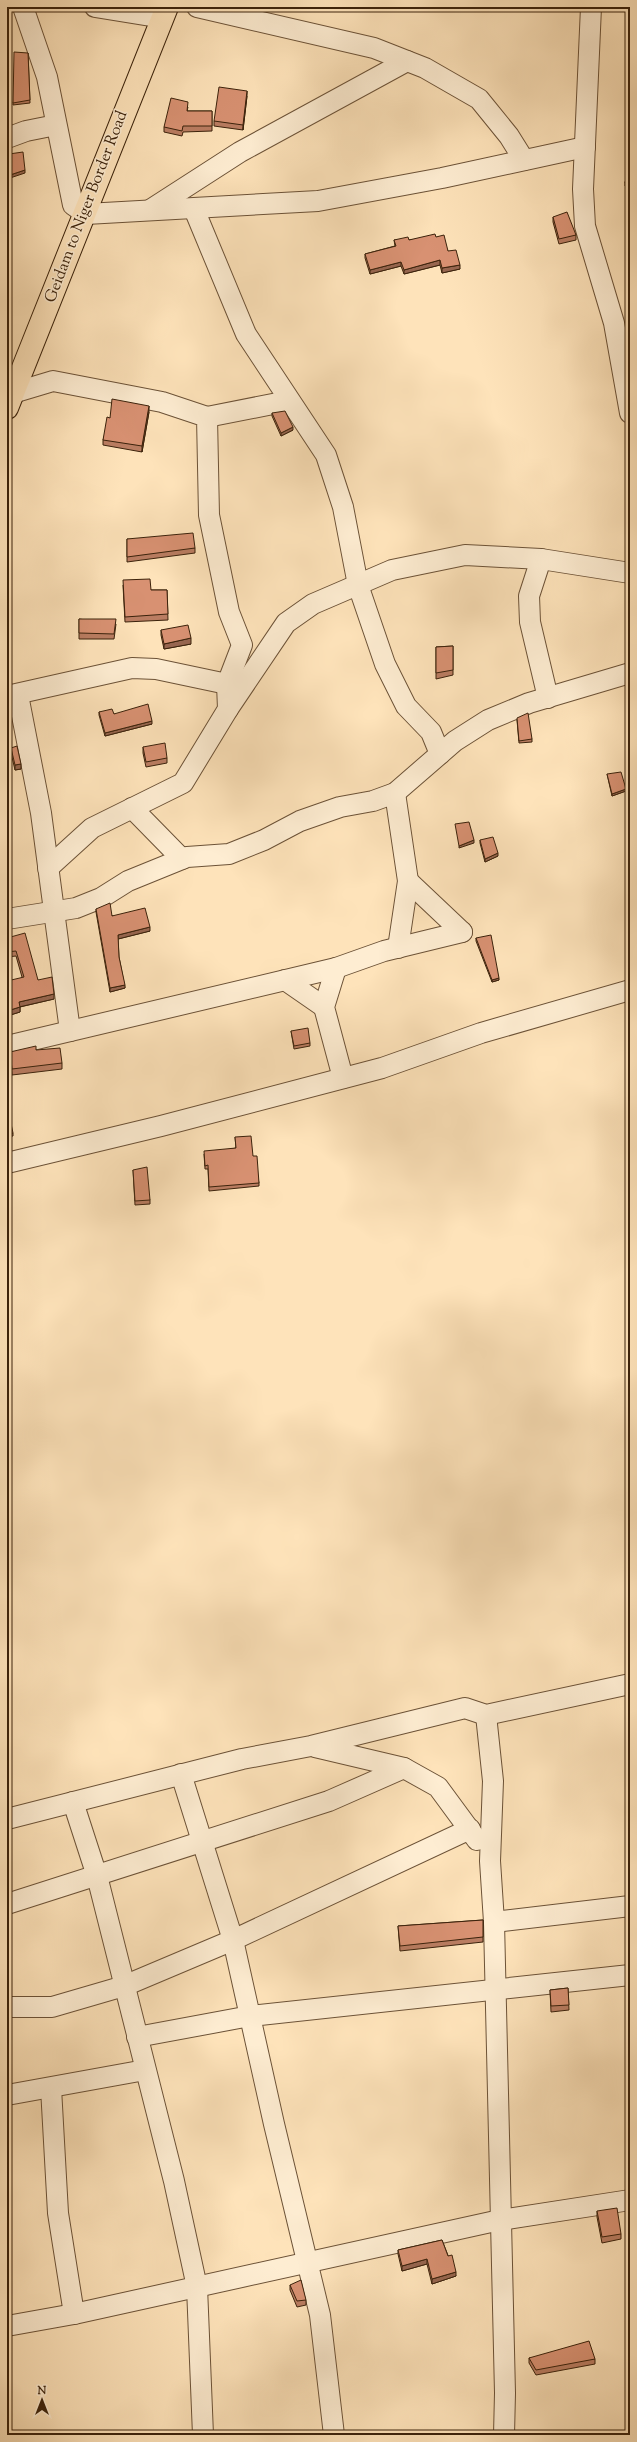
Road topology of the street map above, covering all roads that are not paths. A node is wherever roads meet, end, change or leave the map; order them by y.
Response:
1 (22, 7) edge
2 (95, 7) edge
3 (197, 7) edge
4 (591, 7) edge
5 (165, 13) edge
6 (407, 61) junction
7 (56, 125) junction
8 (7, 138) edge
9 (585, 147) junction
10 (524, 160) junction
11 (194, 209) junction
12 (150, 210) junction
13 (86, 214) junction
14 (12, 386) edge
15 (288, 401) junction
16 (630, 413) edge
17 (207, 417) junction
18 (541, 559) junction
19 (630, 573) edge
20 (358, 585) junction
21 (630, 673) edge
22 (227, 684) junction
23 (13, 695) edge
24 (548, 698) junction
25 (228, 709) junction
26 (440, 754) junction
27 (395, 793) junction
28 (132, 808) junction
29 (182, 859) junction
30 (48, 868) junction
31 (408, 881) junction
32 (55, 912) junction
33 (7, 919) edge
34 (398, 948) junction
35 (336, 968) junction
36 (285, 980) junction
37 (630, 990) edge
38 (324, 1007) junction
39 (70, 1031) junction
40 (7, 1046) edge
41 (343, 1078) junction
42 (7, 1163) edge
43 (630, 1684) edge
44 (486, 1715) junction
45 (311, 1746) junction
46 (404, 1768) junction
47 (181, 1774) junction
48 (73, 1802) junction
49 (7, 1819) edge
50 (470, 1829) junction
51 (202, 1843) junction
52 (490, 1861) junction
53 (97, 1876) junction
54 (7, 1904) edge
55 (630, 1906) edge
56 (494, 1922) junction
57 (233, 1940) junction
58 (630, 1975) edge
59 (124, 1986) junction
60 (494, 1991) junction
61 (7, 2007) edge
62 (250, 2016) junction
63 (137, 2037) junction
64 (145, 2070) junction
65 (51, 2088) junction
66 (7, 2094) edge
67 (630, 2200) edge
68 (500, 2220) junction
69 (307, 2261) junction
70 (197, 2286) junction
71 (74, 2314) junction
72 (7, 2326) edge
73 (203, 2435) edge
74 (334, 2435) edge
75 (504, 2435) edge

1 - 7 street
2 - 5 street
3 - 6 street
4 - 9 street
5 - 13 main road, Geidam to Niger Border Road
6 - 10 street
6 - 12 street
7 - 8 street
7 - 13 street
9 - 10 street
9 - 16 street
10 - 11 street
11 - 12 street
11 - 15 street
12 - 13 street
13 - 14 main road, Geidam to Niger Border Road
14 - 17 street
15 - 17 street
15 - 20 street
17 - 22 street
18 - 19 street
18 - 20 street
18 - 24 street
20 - 25 street
20 - 26 street
21 - 24 street
22 - 23 street
22 - 25 street
23 - 30 street
24 - 26 street
25 - 28 street
26 - 27 street
27 - 29 street
27 - 31 street
28 - 29 street
28 - 30 street
29 - 32 street
30 - 32 street
31 - 34 street
31 - 34 street
32 - 33 street
32 - 39 street
34 - 35 street
35 - 36 street
35 - 38 street
36 - 38 street
36 - 39 street
37 - 41 street
38 - 41 street
39 - 40 street
41 - 42 street
43 - 44 street
44 - 45 street
44 - 52 street
45 - 46 street
45 - 47 street
46 - 50 street
46 - 51 street
47 - 48 street
47 - 51 street
48 - 49 street
48 - 53 street
50 - 52 street
50 - 57 street
51 - 53 street
51 - 57 street
52 - 56 street
53 - 54 street
53 - 59 street
55 - 56 street
56 - 60 street
57 - 59 street
57 - 62 street
58 - 60 street
59 - 61 street
59 - 63 street
60 - 62 street
60 - 68 street
62 - 63 street
62 - 69 street
63 - 64 street
64 - 65 street
64 - 70 street
65 - 66 street
65 - 71 street
67 - 68 street
68 - 69 street
68 - 75 street
69 - 70 street
69 - 74 street
70 - 71 street
70 - 73 street
71 - 72 street

